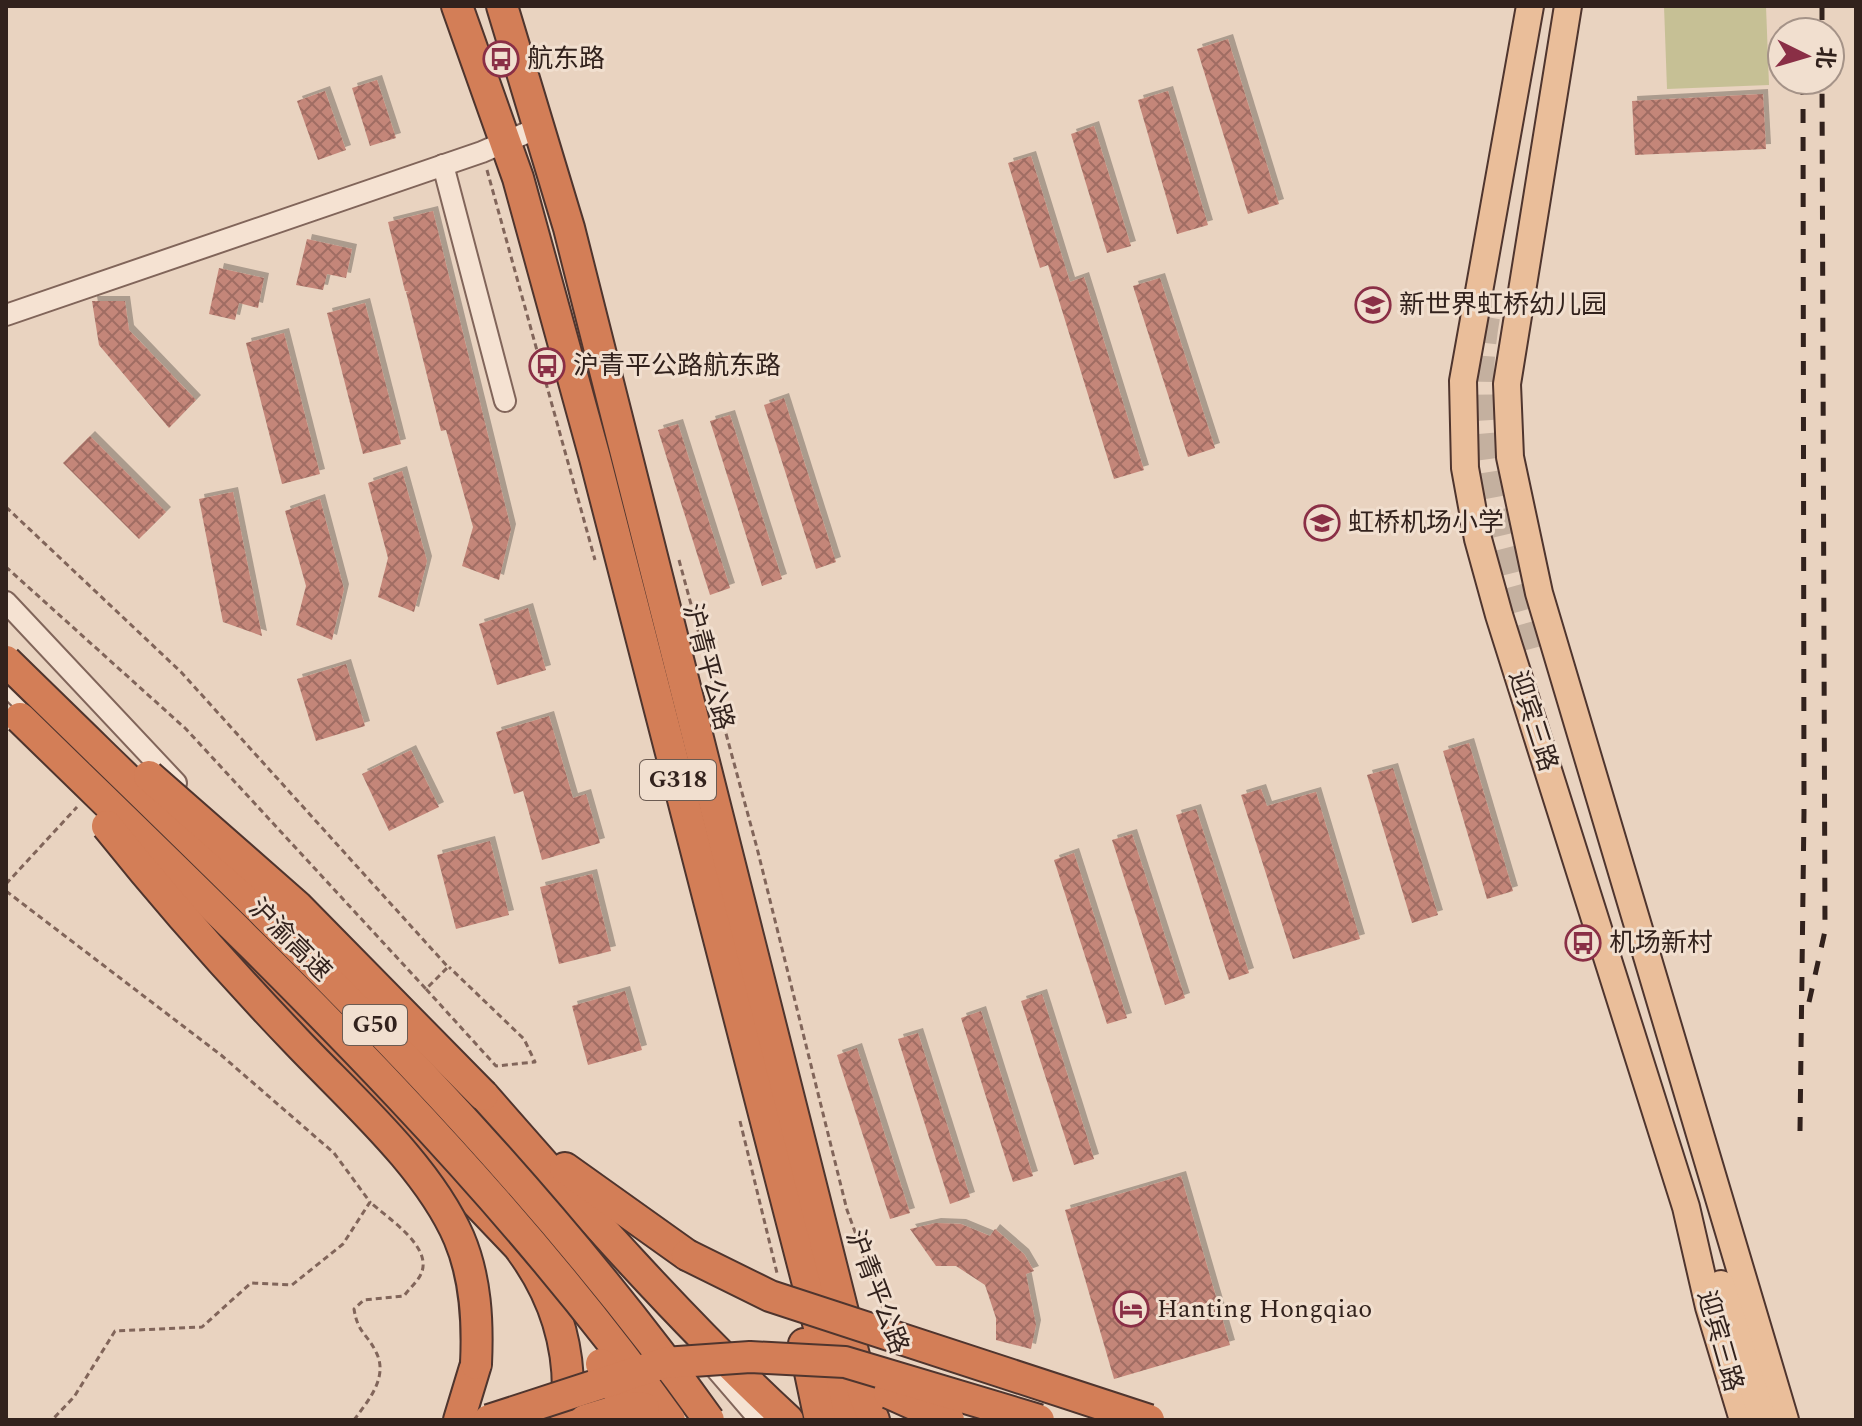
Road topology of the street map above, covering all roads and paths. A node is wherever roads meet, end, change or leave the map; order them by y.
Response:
1 (457, 6) edge
2 (502, 6) edge
3 (1530, 6) edge
4 (1550, 6) edge
5 (1568, 6) edge
6 (540, 127) junction
7 (493, 147) junction
8 (443, 165) junction
9 (6, 315) edge
10 (505, 401) dead end
11 (6, 507) edge
12 (1478, 539) junction
13 (1528, 552) junction
14 (678, 556) dead end
15 (597, 566) dead end
16 (6, 567) edge
17 (6, 602) edge
18 (6, 659) edge
19 (1525, 665) junction
20 (1563, 673) junction
21 (6, 685) edge
22 (13, 712) edge
23 (102, 780) junction
24 (6, 884) edge
25 (209, 890) junction
26 (6, 891) edge
27 (448, 967) junction
28 (426, 989) junction
29 (483, 1095) junction
30 (740, 1119) dead end
31 (370, 1202) junction
32 (503, 1210) junction
33 (797, 1240) junction
34 (779, 1286) dead end
35 (1727, 1305) junction
36 (883, 1308) dead end
37 (850, 1342) junction
38 (750, 1357) junction
39 (52, 1420) edge
40 (354, 1420) edge
41 (459, 1420) edge
42 (489, 1420) edge
43 (566, 1420) edge
44 (585, 1420) edge
45 (636, 1420) edge
46 (670, 1420) edge
47 (712, 1420) edge
48 (729, 1420) edge
49 (760, 1420) edge
50 (788, 1420) edge
51 (820, 1420) edge
52 (843, 1420) edge
53 (874, 1420) edge
54 (890, 1420) edge
55 (949, 1420) edge
56 (1039, 1420) edge
57 (1149, 1420) edge
58 (1743, 1420) edge
59 (1752, 1420) edge
60 (1763, 1420) edge
61 (1785, 1420) edge

1 - 7 highway, G318
2 - 6 highway, 沪青平公路 / G318
3 - 12 main road, 迎宾三路
4 - 13 main road
5 - 13 main road, 迎宾三路
6 - 7 street
6 - 37 highway, 沪青平公路 / G318
7 - 8 street
7 - 15 path
7 - 33 highway, G318
8 - 9 street
8 - 10 street
11 - 27 path
12 - 13 main road
12 - 19 main road, 迎宾三路
13 - 20 main road, 迎宾三路
14 - 36 path, 沪青平公路 / G318
16 - 28 path
17 - 49 street
18 - 29 highway, bridge
18 - 47 highway, 沪渝高速 / G50, bridge
19 - 20 main road
19 - 35 main road, 迎宾三路
19 - 58 main road, 迎宾三路
20 - 61 main road, 迎宾三路
21 - 23 street
22 - 32 highway, 沪渝高速 / G50, bridge
22 - 41 highway, bridge
23 - 24 path
23 - 25 street
25 - 43 highway
25 - 47 street
26 - 31 path
27 - 28 path
27 - 28 path
29 - 50 highway, bridge
29 - 57 highway, bridge
30 - 34 path
31 - 39 path
31 - 40 path
32 - 45 highway, bridge
32 - 46 highway, 沪渝高速 / G50, bridge
33 - 51 highway
33 - 52 highway, G318
35 - 59 main road
35 - 60 main road, 迎宾三路
37 - 53 highway, 沪青平公路 / G318
37 - 54 highway, 沪青平公路 / G318
38 - 42 highway, bridge
38 - 55 highway, bridge
38 - 56 highway, bridge
44 - 48 highway, bridge

